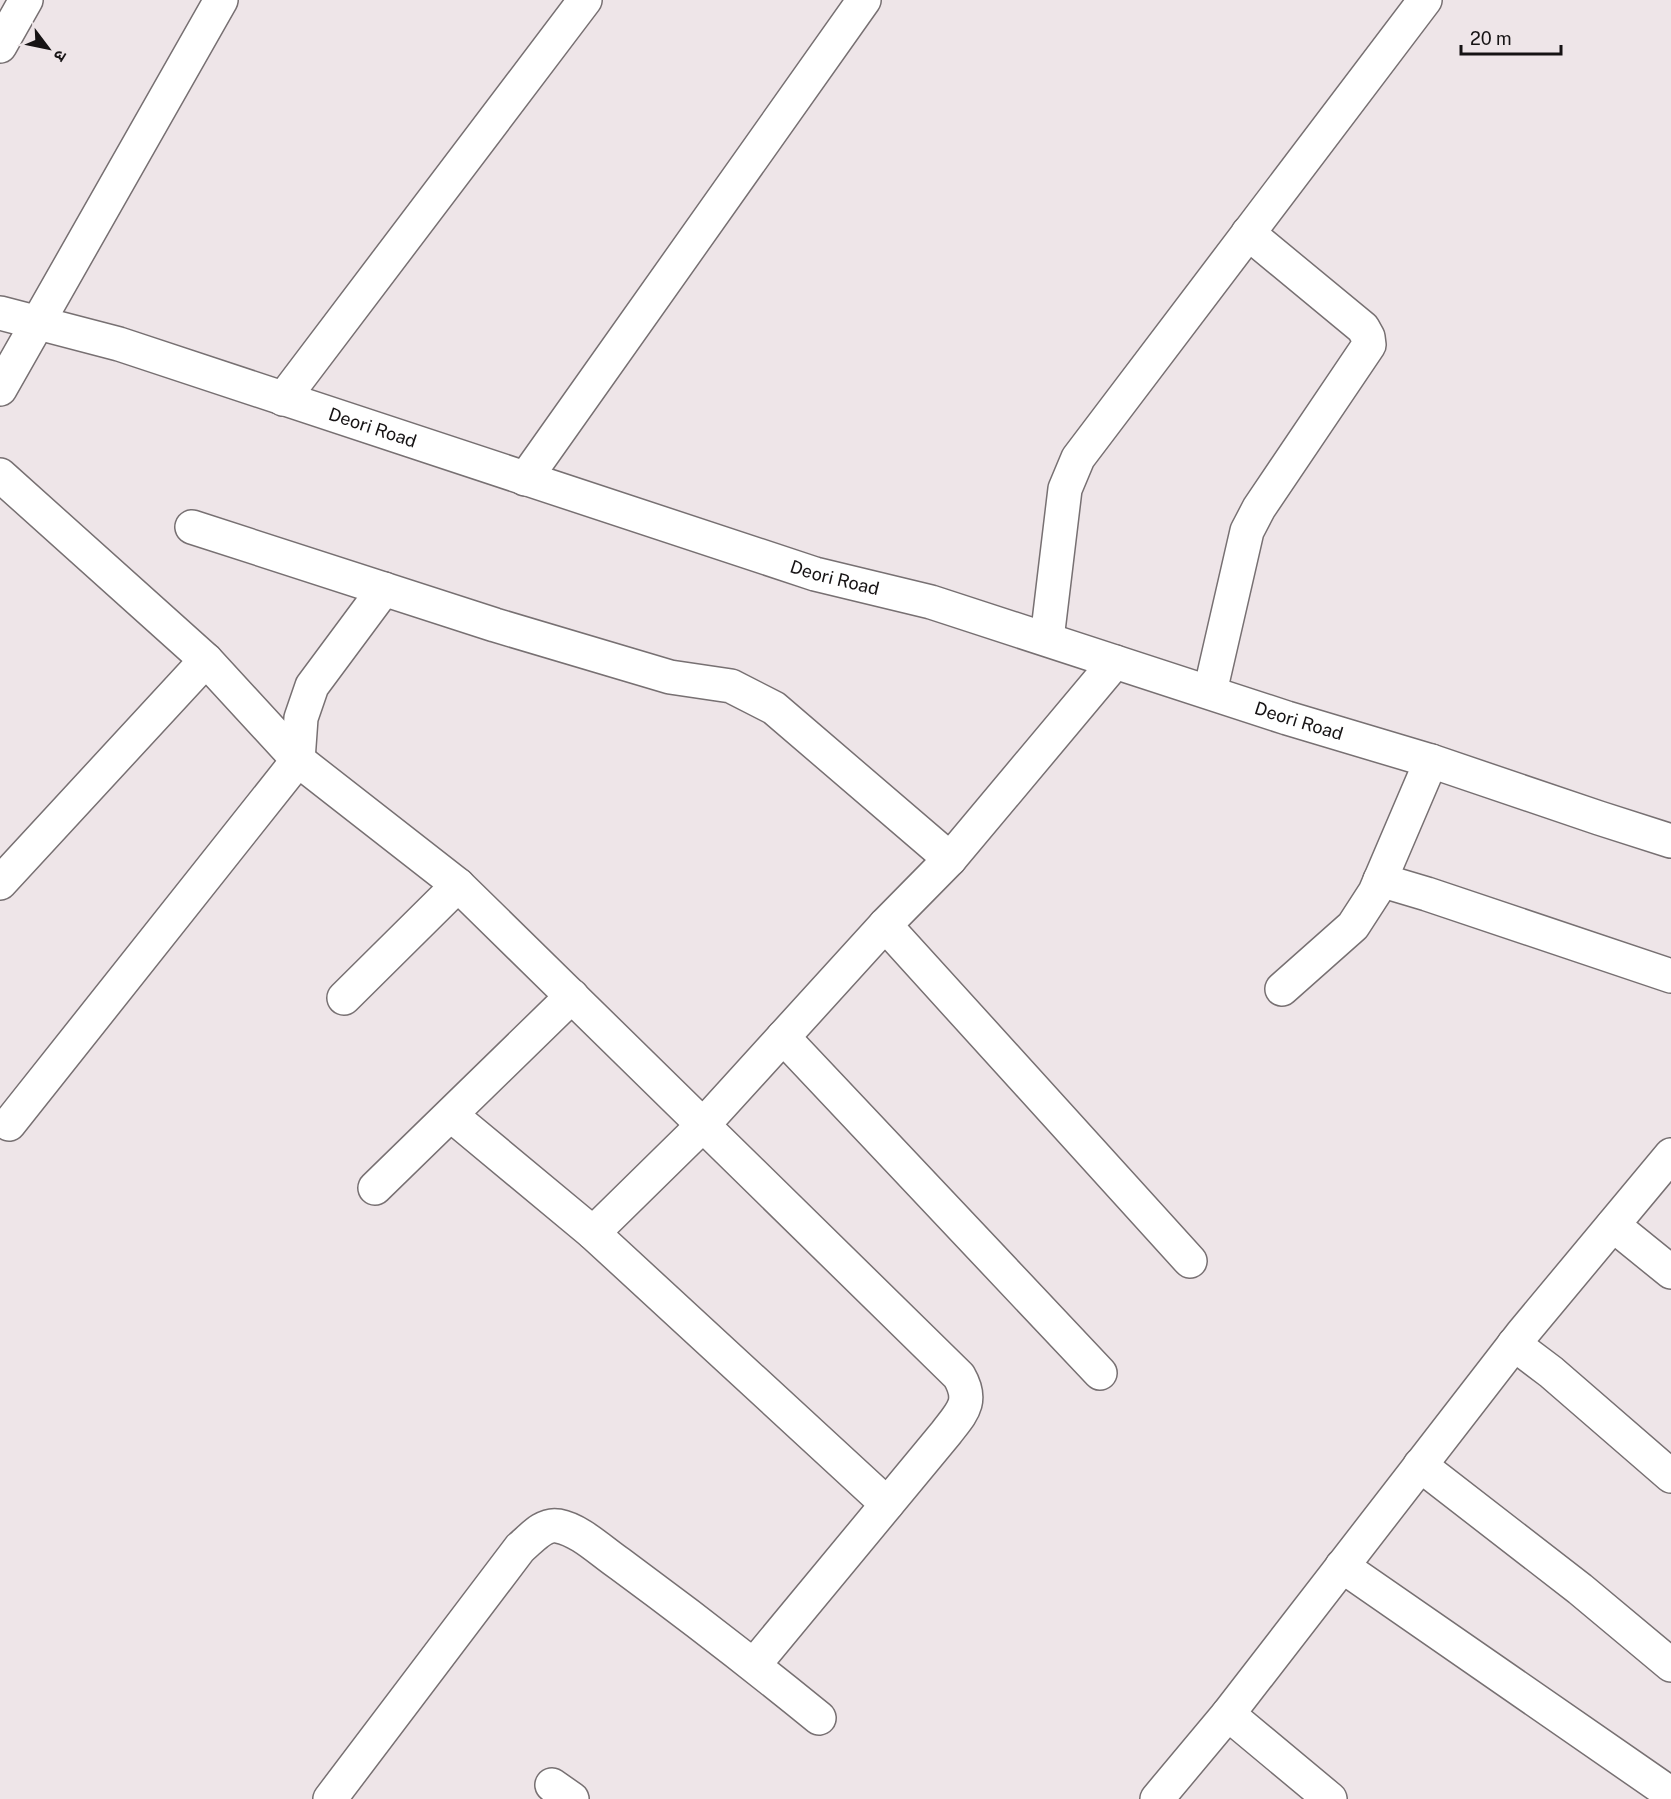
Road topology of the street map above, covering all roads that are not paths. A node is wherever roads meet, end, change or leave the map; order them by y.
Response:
1 (26, 0) edge
2 (221, 0) edge
3 (864, 0) edge
4 (1425, 0) edge
5 (576, 3) edge
6 (0, 46) edge
7 (1248, 233) junction
8 (0, 313) edge
9 (36, 324) junction
10 (0, 390) edge
11 (283, 399) junction
12 (0, 475) edge
13 (525, 479) junction
14 (192, 527) dead end
15 (384, 589) junction
16 (1047, 639) junction
17 (206, 660) junction
18 (1115, 662) junction
19 (1210, 692) junction
20 (298, 760) junction
21 (1431, 761) junction
22 (1671, 841) edge
23 (950, 859) junction
24 (1380, 880) junction
25 (0, 883) edge
26 (458, 885) junction
27 (885, 925) junction
28 (1671, 976) edge
29 (1282, 989) dead end
30 (572, 996) junction
31 (344, 998) dead end
32 (783, 1037) junction
33 (451, 1115) junction
34 (9, 1124) dead end
35 (704, 1124) junction
36 (1671, 1155) edge
37 (375, 1188) dead end
38 (1613, 1225) junction
39 (593, 1233) junction
40 (1190, 1261) dead end
41 (1671, 1272) edge
42 (1514, 1344) junction
43 (1100, 1373) dead end
44 (1420, 1465) junction
45 (1671, 1476) edge
46 (887, 1504) junction
47 (1342, 1566) junction
48 (754, 1665) junction
49 (1671, 1665) edge
50 (1228, 1714) junction
51 (819, 1718) dead end
52 (1671, 1794) edge
53 (330, 1799) edge
54 (1157, 1799) edge
55 (1330, 1799) edge

1 - 6 street
2 - 9 street
3 - 13 street
4 - 7 street
5 - 11 street
7 - 16 street
7 - 19 street
8 - 9 street, Deori Road
9 - 10 street
9 - 11 street, Deori Road
11 - 13 street, Deori Road
12 - 17 street
13 - 16 street, Deori Road
14 - 15 street
15 - 20 street
15 - 23 street
16 - 18 street, Deori Road
17 - 20 street
17 - 25 street
18 - 19 street, Deori Road
18 - 23 street
19 - 21 street, Deori Road
20 - 26 street
20 - 34 street
21 - 22 street, Deori Road
21 - 24 street
23 - 27 street
24 - 28 street
24 - 29 street
26 - 30 street
26 - 31 street
27 - 32 street
27 - 40 street
30 - 33 street
30 - 35 street
32 - 35 street
32 - 43 street
33 - 37 street
33 - 39 street
35 - 39 street
35 - 46 street
36 - 38 street
38 - 41 street
38 - 42 street
39 - 46 street
42 - 44 street
42 - 45 street
44 - 47 street
44 - 49 street
46 - 48 street
47 - 50 street
47 - 52 street
48 - 51 street
48 - 53 street
50 - 54 street
50 - 55 street

